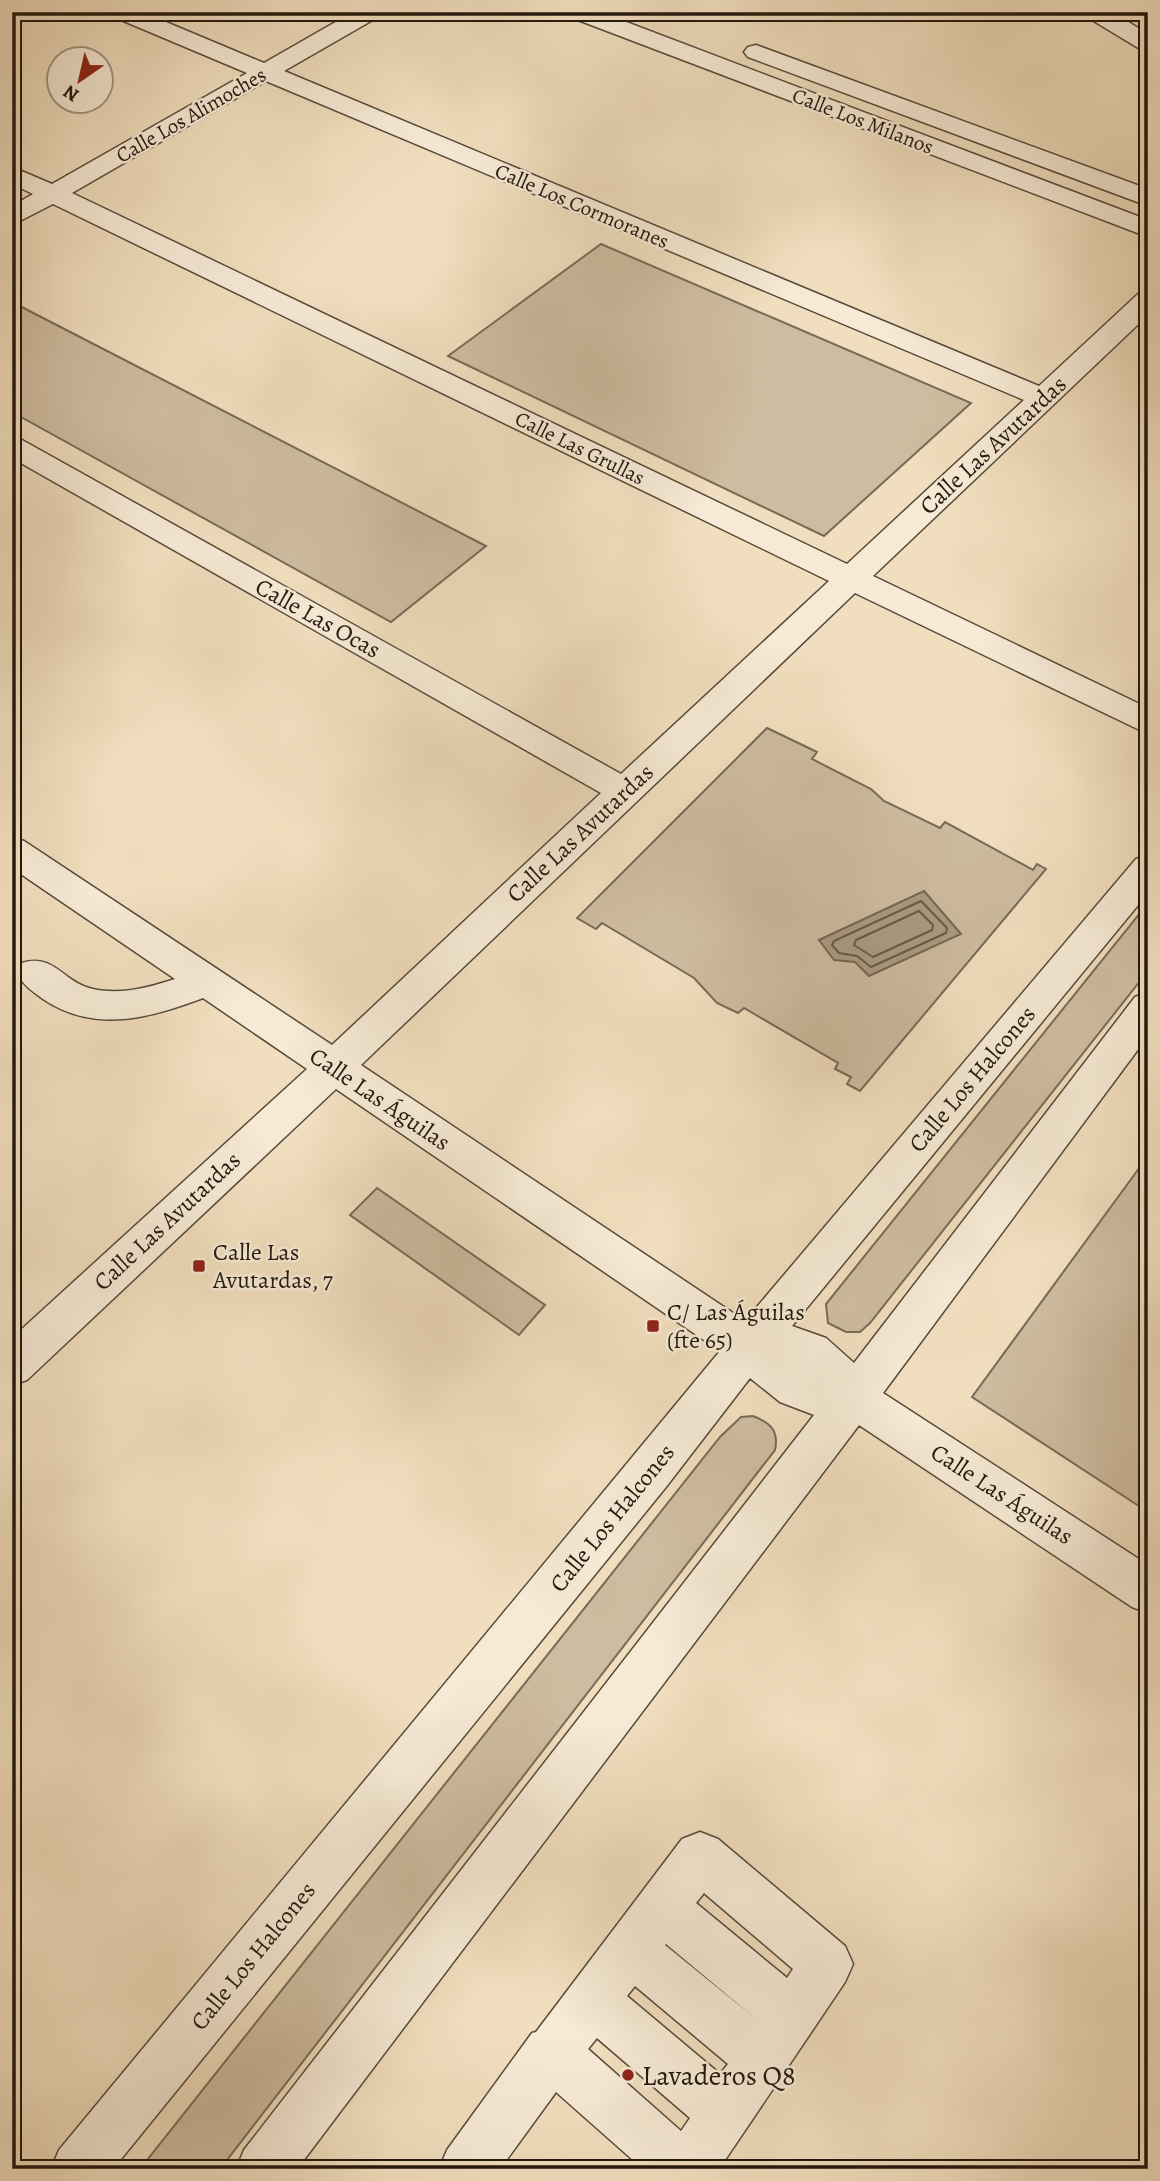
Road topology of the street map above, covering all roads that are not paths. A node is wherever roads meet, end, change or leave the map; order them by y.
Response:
1 (122, 12) edge
2 (370, 12) edge
3 (578, 12) edge
4 (1095, 12) edge
5 (730, 42) dead end
6 (1148, 44) edge
7 (265, 73) junction
8 (12, 174) edge
9 (53, 194) junction
10 (1148, 198) edge
11 (12, 217) edge
12 (1148, 229) edge
13 (1148, 300) edge
14 (1043, 398) junction
15 (12, 446) edge
16 (851, 579) junction
17 (1148, 722) edge
18 (624, 791) junction
19 (12, 850) edge
20 (1148, 868) edge
21 (35, 973) dead end
22 (206, 982) junction
23 (1148, 1007) edge
24 (333, 1068) junction
25 (749, 1347) junction
26 (12, 1366) edge
27 (855, 1398) junction
28 (1148, 1591) edge
29 (630, 1949) junction
30 (592, 2000) junction
31 (551, 2052) junction
32 (763, 2059) junction
33 (725, 2113) junction
34 (475, 2165) edge
35 (78, 2169) edge
36 (263, 2169) edge
37 (685, 2169) edge

1 - 7 street, Calle Los Cormoranes
2 - 7 street, Calle Los Alimoches
3 - 12 street, Calle Los Milanos
4 - 6 street
5 - 10 street
7 - 9 street, Calle Los Alimoches
7 - 14 street, Calle Los Cormoranes
8 - 9 street, Calle Las Grullas
9 - 11 street, Calle Los Alimoches
9 - 16 street, Calle Las Grullas
13 - 14 street, Calle Las Avutardas
14 - 16 street, Calle Las Avutardas
15 - 18 street, Calle Las Ocas
16 - 17 street, Calle Las Grullas
16 - 18 street, Calle Las Avutardas
18 - 24 street, Calle Las Avutardas
19 - 22 street, Calle Las Águilas
20 - 25 street, Calle Los Halcones
21 - 22 street
22 - 24 street, Calle Las Águilas
23 - 27 street
24 - 25 street, Calle Las Águilas
24 - 26 street, Calle Las Avutardas
25 - 27 street, Calle Las Águilas
25 - 35 street, Calle Los Halcones
27 - 28 street, Calle Las Águilas
27 - 36 street
29 - 30 street
29 - 32 street
29 - 32 street
30 - 31 street
30 - 33 street
31 - 34 street
31 - 37 street
32 - 33 street
33 - 37 street

